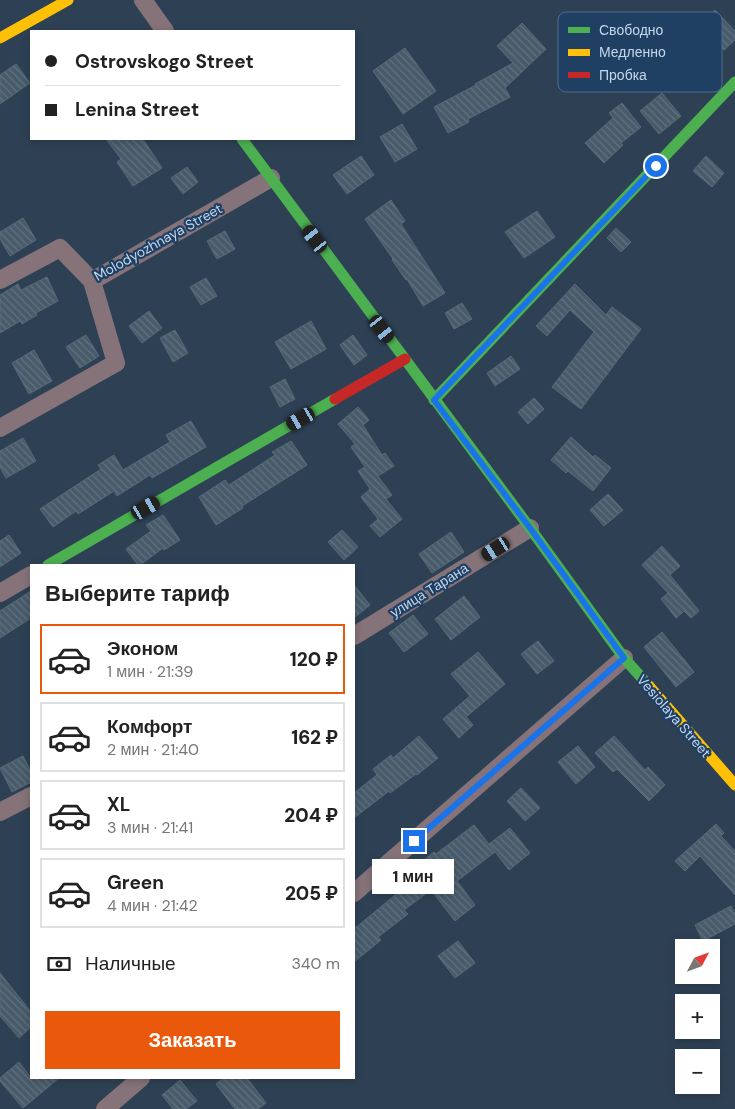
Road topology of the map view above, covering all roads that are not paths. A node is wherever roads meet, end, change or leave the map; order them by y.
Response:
1 (68, 0) edge
2 (142, 0) edge
3 (164, 30) edge
4 (0, 38) edge
5 (735, 82) edge
6 (243, 140) edge
7 (270, 178) junction
8 (0, 280) edge
9 (92, 281) junction
10 (405, 359) junction
11 (434, 400) junction
12 (0, 428) edge
13 (530, 528) junction
14 (50, 564) edge
15 (30, 576) edge
16 (0, 593) edge
17 (355, 635) edge
18 (624, 658) junction
19 (732, 775) edge
20 (30, 797) edge
21 (0, 812) edge
22 (355, 892) edge
23 (141, 1079) edge
24 (105, 1109) edge

1 - 4 street
2 - 3 street
5 - 11 street
6 - 7 street, Vesiolaya Street
7 - 9 street, Molodyozhnaya Street
7 - 10 street, Vesiolaya Street
8 - 9 street, Molodyozhnaya Street
9 - 12 street
10 - 11 street, Vesiolaya Street
10 - 14 street
11 - 13 street, Vesiolaya Street
13 - 17 street, улица Тарана
13 - 18 street, Vesiolaya Street
15 - 16 street
18 - 19 street, Vesiolaya Street
18 - 22 street
20 - 21 street
23 - 24 street

